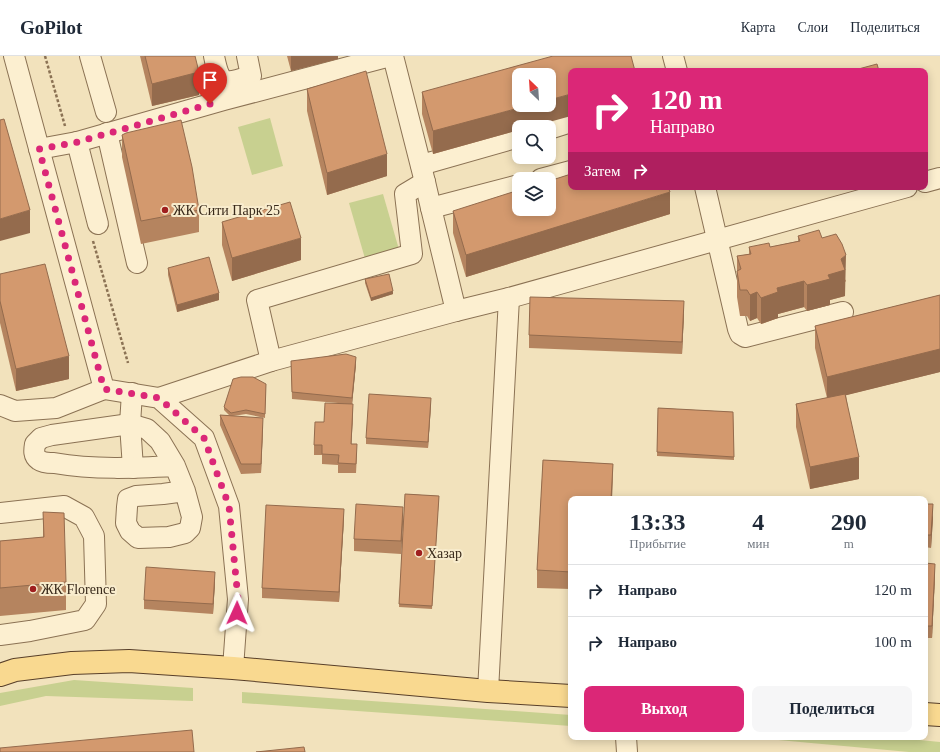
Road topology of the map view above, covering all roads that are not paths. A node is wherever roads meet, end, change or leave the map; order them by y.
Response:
1 (14, 56) edge
2 (90, 56) edge
3 (214, 56) edge
4 (247, 56) edge
5 (392, 56) edge
6 (673, 56) edge
7 (676, 68) edge
8 (106, 112) dead end
9 (568, 123) edge
10 (556, 127) edge
11 (107, 133) junction
12 (72, 136) junction
13 (512, 140) edge
14 (39, 149) junction
15 (568, 172) edge
16 (423, 174) junction
17 (556, 175) edge
18 (940, 178) edge
19 (928, 181) edge
20 (512, 187) edge
21 (706, 190) edge
22 (896, 190) edge
23 (431, 208) junction
24 (95, 230) road end
25 (717, 240) junction
26 (137, 263) dead end
27 (509, 298) junction
28 (456, 311) junction
29 (843, 312) dead end
30 (271, 361) junction
31 (104, 389) junction
32 (132, 393) junction
33 (159, 398) junction
34 (0, 405) edge
35 (130, 424) junction
36 (175, 466) junction
37 (133, 468) junction
38 (185, 491) dead end
39 (0, 513) edge
40 (0, 635) edge
41 (233, 668) junction
42 (0, 675) edge
43 (488, 691) junction
44 (568, 696) edge
45 (928, 714) edge
46 (940, 715) edge
47 (626, 740) edge
48 (627, 752) edge

1 - 14 street
2 - 8 street
3 - 4 street
5 - 11 street
5 - 16 street
6 - 7 street
9 - 10 street
11 - 12 street
11 - 26 street
12 - 14 street
12 - 24 street
13 - 16 street
14 - 31 street
15 - 17 street
16 - 23 street
16 - 30 street
18 - 19 street
20 - 23 street
21 - 25 street
22 - 25 street
23 - 28 street
25 - 27 street
25 - 29 street
27 - 28 street
27 - 43 street
28 - 30 street
30 - 33 street
31 - 32 street
31 - 34 street
32 - 33 street
32 - 35 street
33 - 41 street
35 - 36 street
35 - 37 street
35 - 37 street
36 - 37 street
36 - 38 street
39 - 40 street
41 - 42 main road
41 - 43 main road
43 - 44 main road
45 - 46 main road
47 - 48 street

